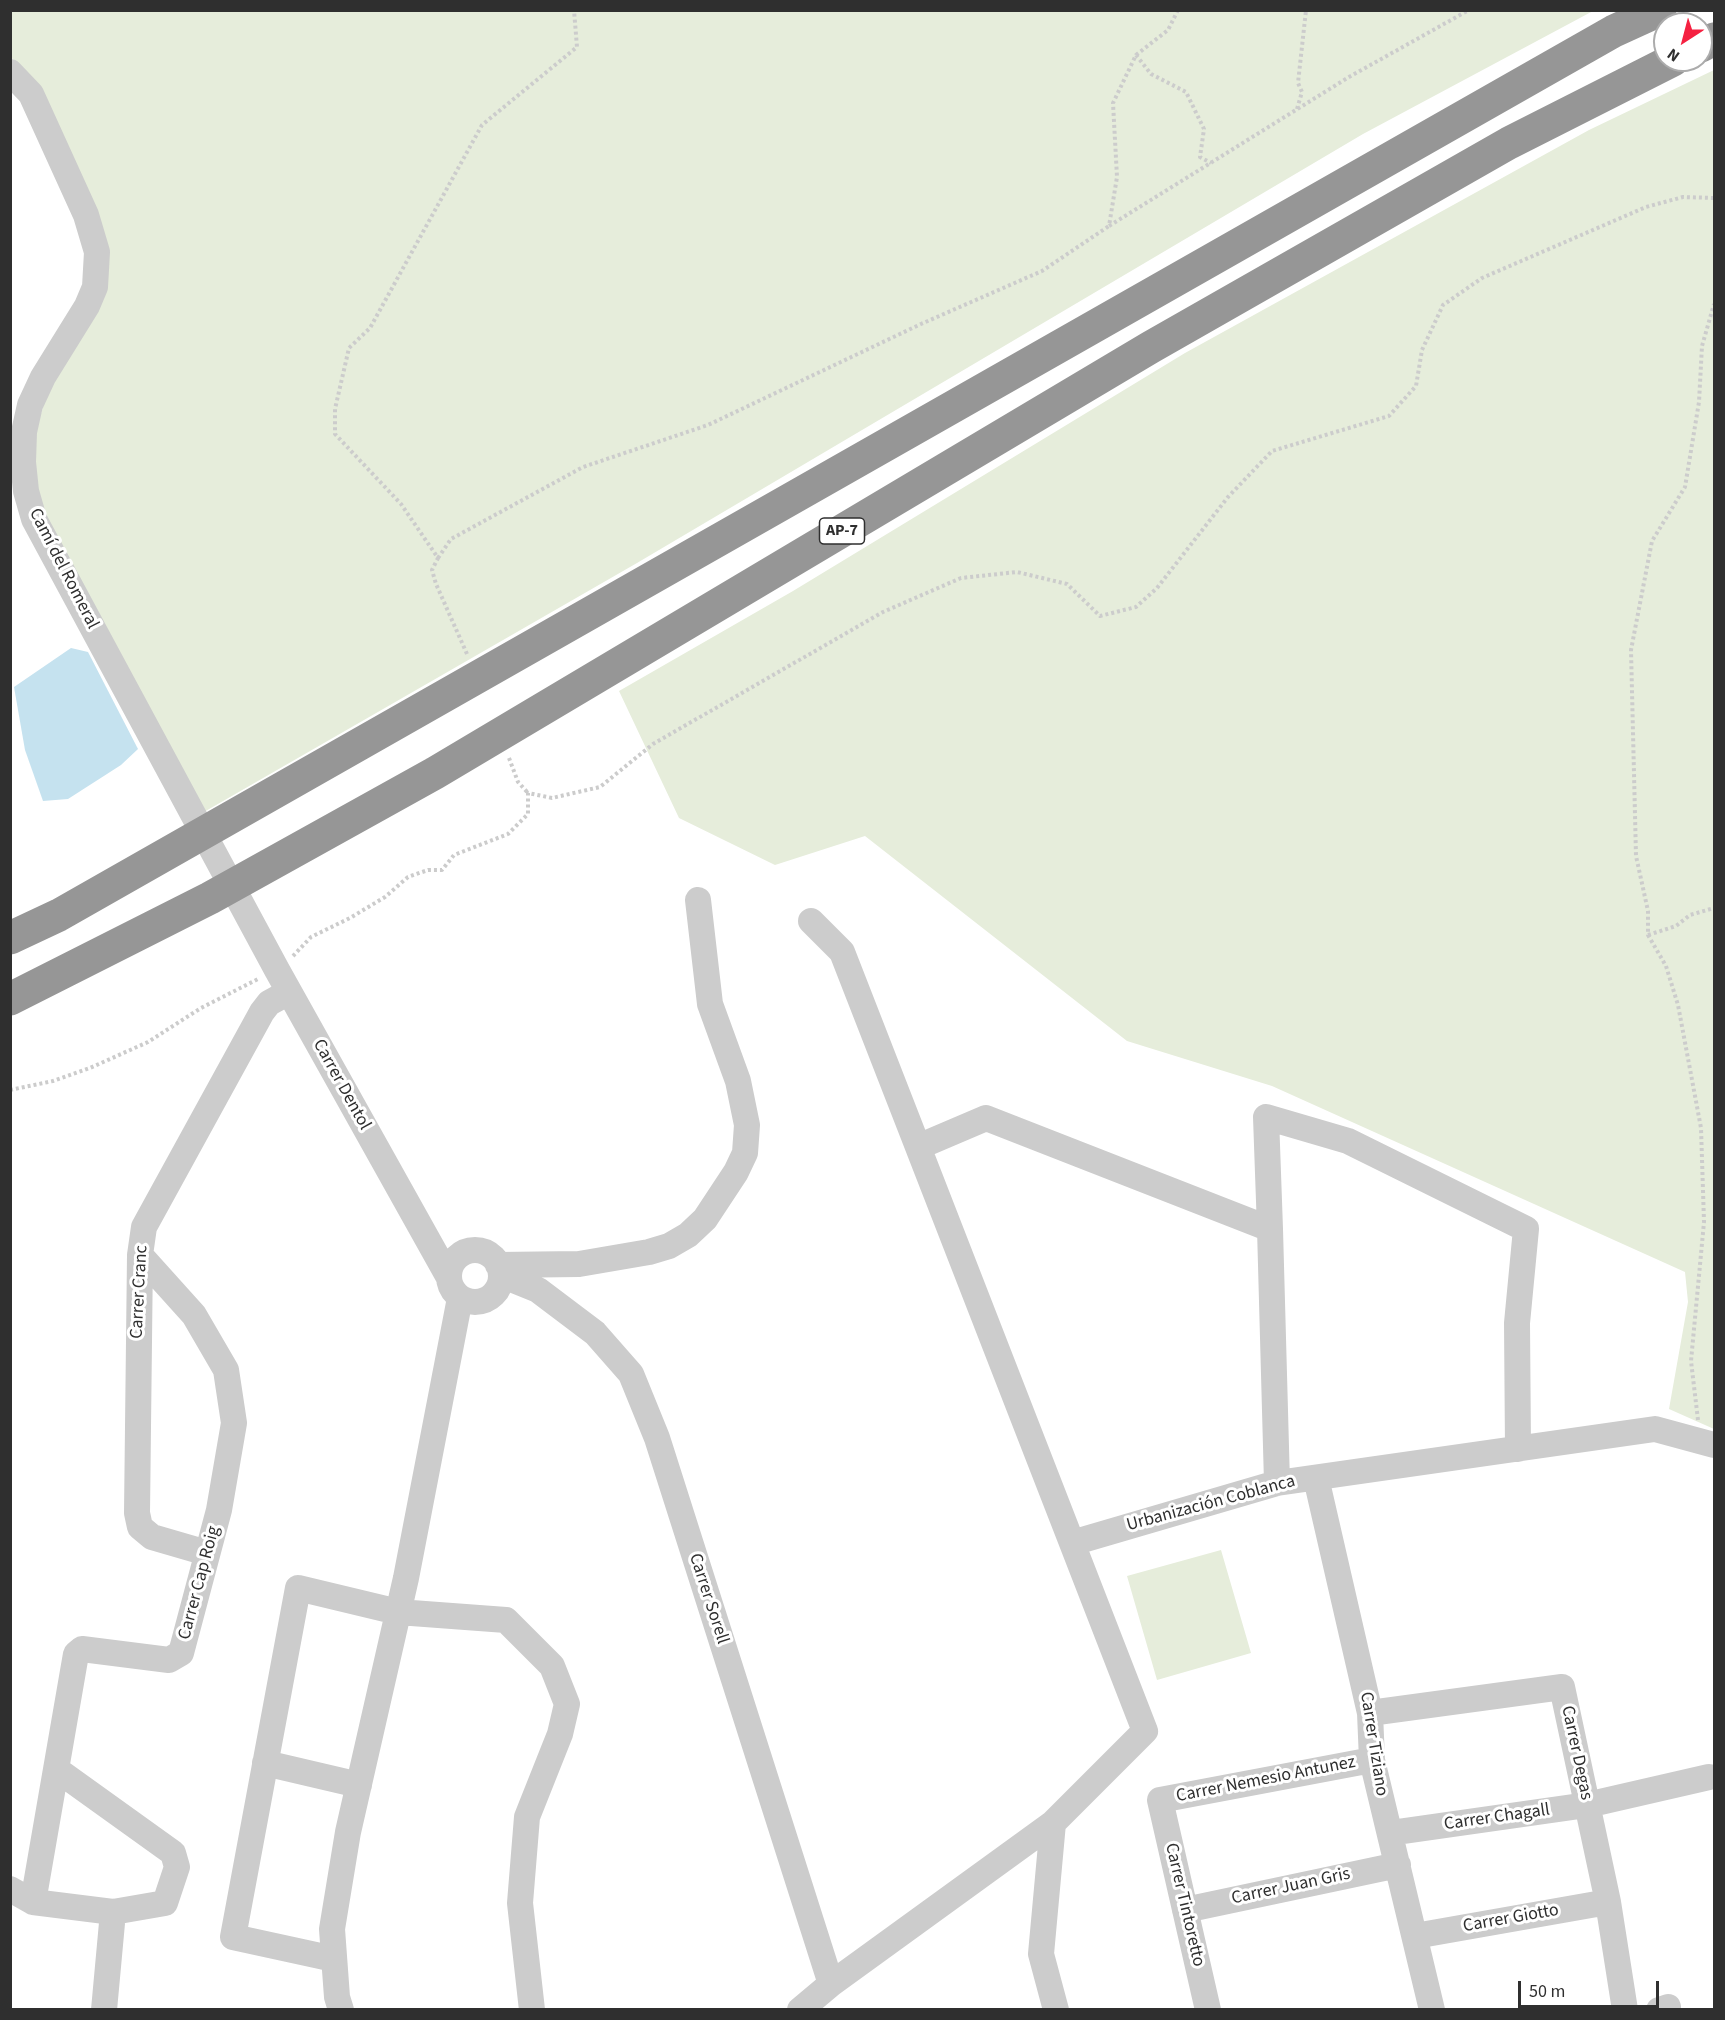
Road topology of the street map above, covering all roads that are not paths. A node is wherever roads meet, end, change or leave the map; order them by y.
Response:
1 (1660, 10) edge
2 (1653, 70) edge
3 (10, 72) edge
4 (20, 409) edge
5 (698, 900) dead end
6 (811, 921) dead end
7 (10, 938) edge
8 (278, 971) junction
9 (10, 999) edge
10 (918, 1147) junction
11 (415, 1218) junction
12 (1270, 1229) junction
13 (469, 1251) junction
14 (139, 1263) junction
15 (564, 1265) junction
16 (500, 1270) junction
17 (454, 1287) junction
18 (176, 1296) junction
19 (553, 1302) junction
20 (138, 1311) junction
21 (1709, 1443) edge
22 (1518, 1449) junction
23 (1316, 1478) junction
24 (1277, 1483) junction
25 (1072, 1543) junction
26 (207, 1553) junction
27 (398, 1612) junction
28 (1370, 1713) junction
29 (1372, 1760) junction
30 (265, 1764) junction
31 (57, 1769) junction
32 (1709, 1777) dead end
33 (358, 1785) junction
34 (1160, 1800) joint
35 (1587, 1805) junction
36 (1053, 1823) junction
37 (1390, 1833) junction
38 (1398, 1865) junction
39 (11, 1889) edge
40 (33, 1902) junction
41 (1608, 1902) junction
42 (1185, 1910) junction
43 (113, 1912) junction
44 (1415, 1936) junction
45 (334, 1959) junction
46 (831, 1984) junction
47 (104, 2010) edge
48 (342, 2010) edge
49 (532, 2010) edge
50 (800, 2010) edge
51 (1056, 2010) edge
52 (1208, 2010) edge
53 (1432, 2010) edge
54 (1625, 2010) edge

1 - 7 highway
2 - 9 highway, AP-7
3 - 4 street, Camí del Romeral
4 - 8 street, Camí del Romeral
5 - 15 street
6 - 10 street
8 - 11 street, Carrer Dentol
8 - 14 street, Carrer Cranc
10 - 12 street
10 - 25 street
11 - 13 street, Carrer Dentol
11 - 17 street, Carrer Dentol
12 - 22 street
12 - 24 street
13 - 16 street
13 - 17 street
14 - 18 street, Carrer Cap Roig
14 - 20 street, Carrer Cranc
15 - 16 street
15 - 19 street
16 - 17 street
16 - 19 street, Carrer Sorell
17 - 27 street
18 - 20 street
18 - 26 street, Carrer Cap Roig
19 - 46 street, Carrer Sorell
20 - 26 street, Carrer Cranc
21 - 22 street, Urbanización Coblanca
22 - 23 street, Urbanización Coblanca
23 - 24 street, Urbanización Coblanca
23 - 28 street, Carrer Tiziano
24 - 25 street, Urbanización Coblanca
25 - 36 street
26 - 31 street, Carrer Cap Roig
27 - 30 street
27 - 33 street
27 - 49 street
28 - 29 street, Carrer Tiziano
28 - 35 street, Carrer Degas
29 - 34 street, Carrer Nemesio Antunez
29 - 37 street, Carrer Tiziano
30 - 33 street
30 - 45 street
31 - 40 street, Carrer Cap Roig
31 - 43 street
32 - 35 street, Carrer Chagall
33 - 45 street
34 - 42 street, Carrer Tintoretto
35 - 37 street, Carrer Chagall
35 - 41 street, Carrer Degas
36 - 46 street
36 - 51 street
37 - 38 street, Carrer Tiziano
38 - 42 street, Carrer Juan Gris
38 - 44 street, Carrer Tiziano
39 - 40 street
40 - 43 street
41 - 44 street, Carrer Giotto
41 - 54 street, Carrer Degas
42 - 52 street, Carrer Tintoretto
43 - 47 street
44 - 53 street, Carrer Tiziano
45 - 48 street
46 - 50 street

